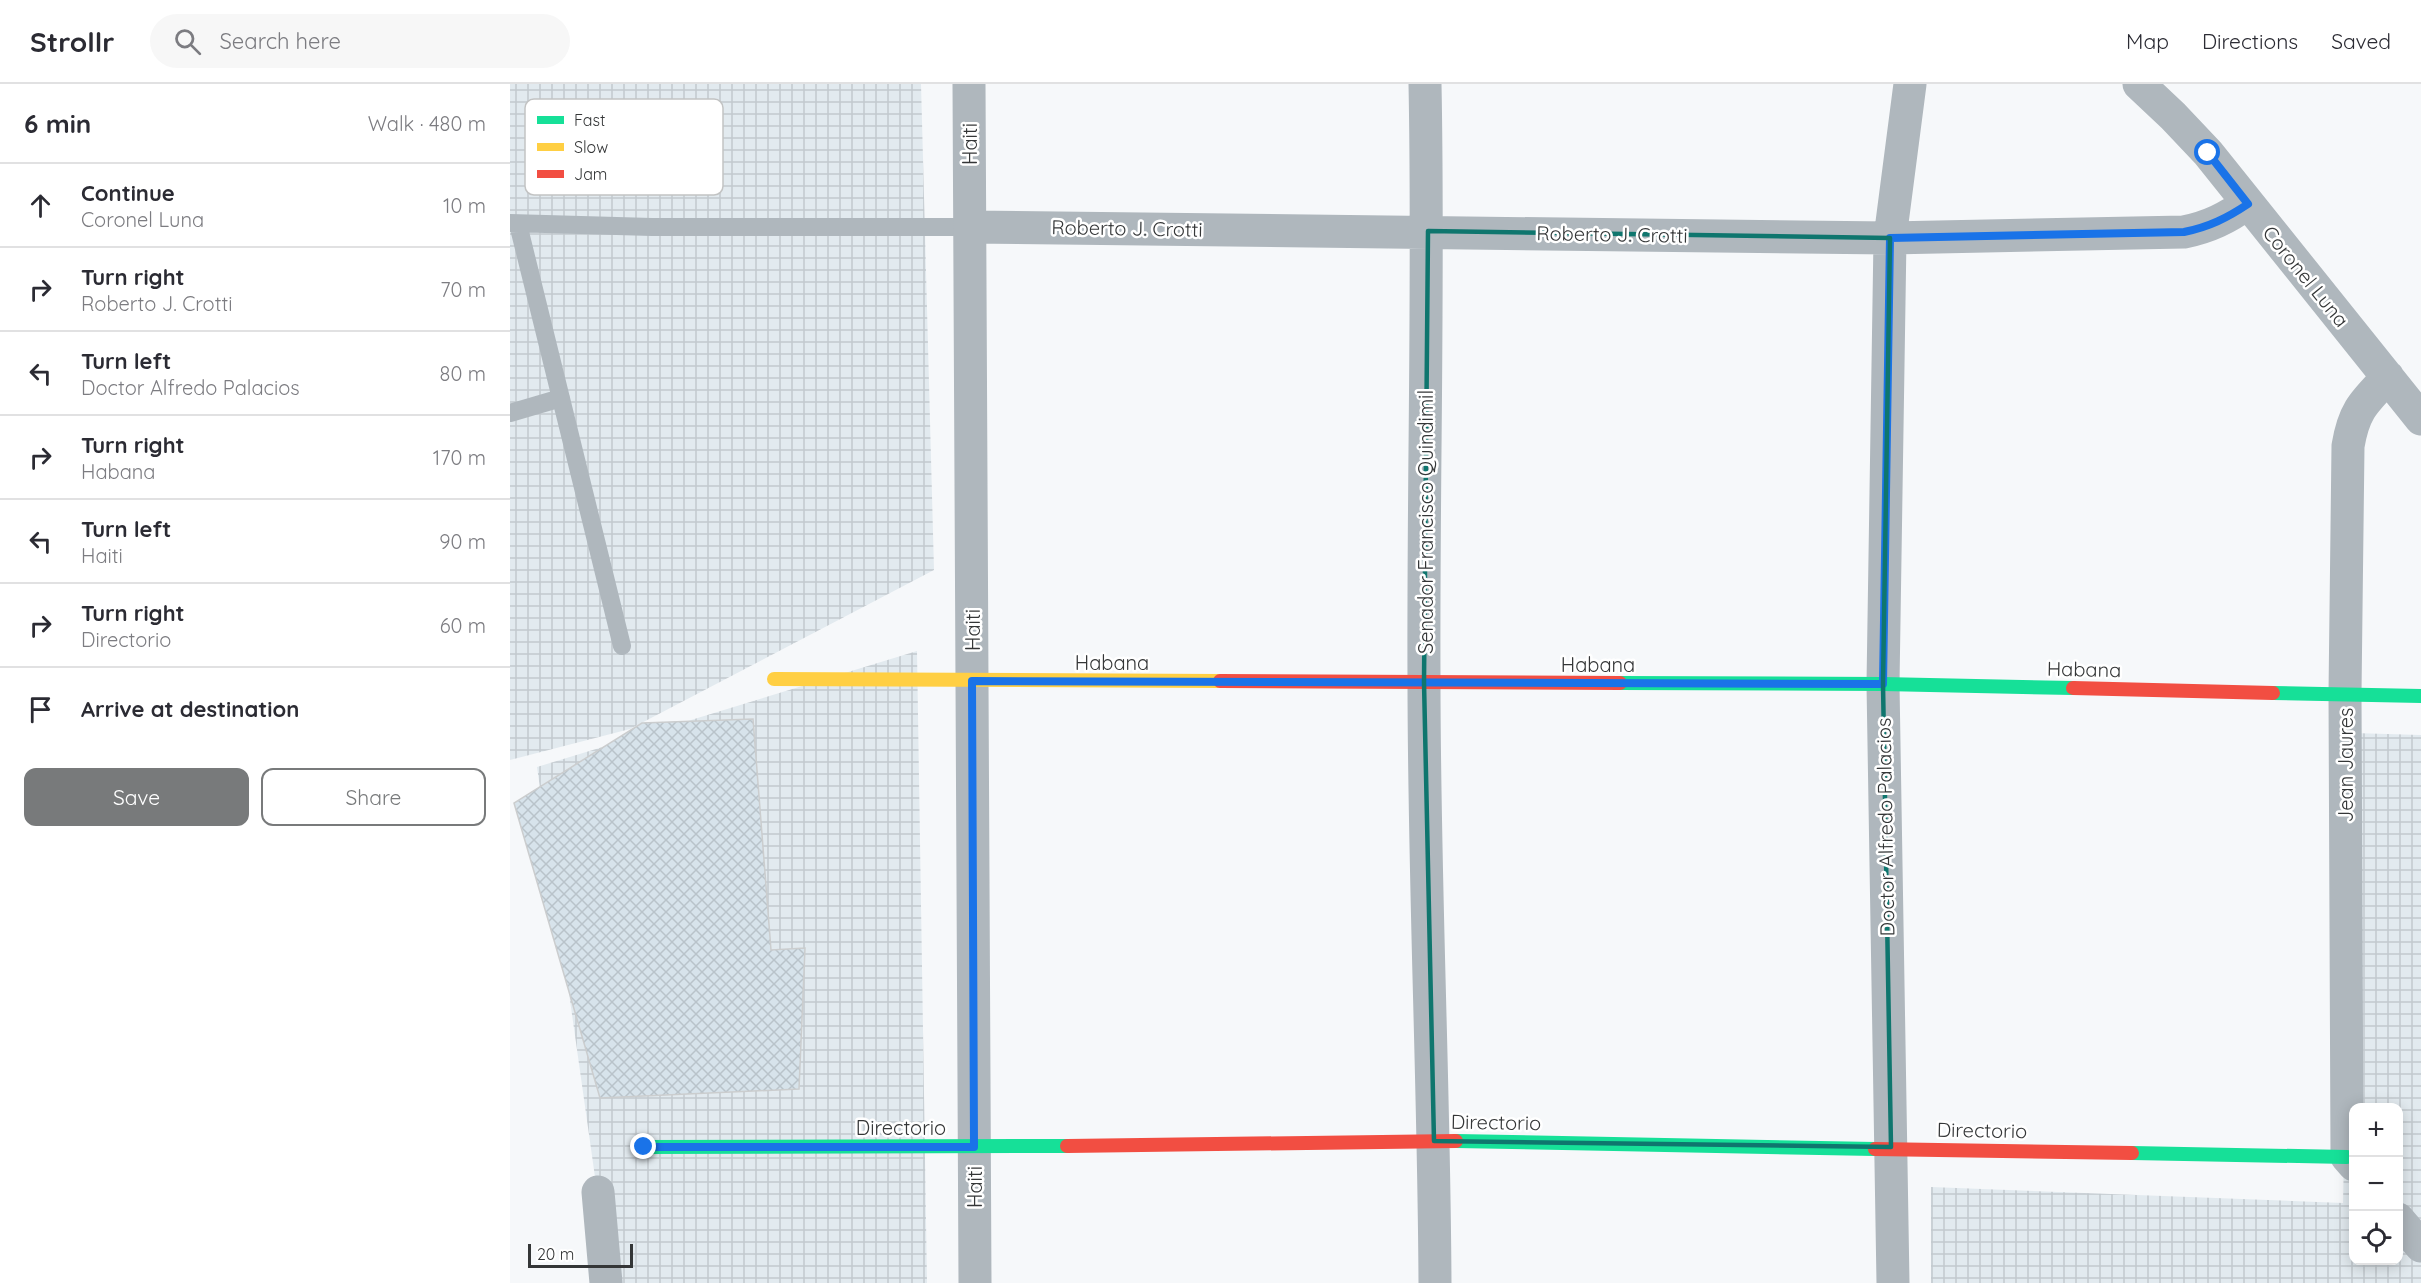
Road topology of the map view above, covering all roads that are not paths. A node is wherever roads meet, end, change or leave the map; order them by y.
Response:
1 (969, 84) edge
2 (1425, 84) edge
3 (1910, 84) edge
4 (2139, 84) edge
5 (2248, 204) junction
6 (514, 224) edge
7 (970, 227) junction
8 (1428, 231) junction
9 (1890, 238) junction
10 (2388, 377) junction
11 (561, 398) junction
12 (510, 413) edge
13 (2421, 419) edge
14 (622, 646) dead end
15 (774, 679) dead end
16 (972, 681) junction
17 (1424, 682) junction
18 (1883, 684) junction
19 (2345, 693) junction
20 (2421, 696) edge
21 (1434, 1141) junction
22 (644, 1147) dead end
23 (974, 1147) junction
24 (1891, 1148) junction
25 (2350, 1157) edge
26 (2349, 1161) edge
27 (598, 1192) dead end
28 (2403, 1225) edge
29 (2421, 1246) edge
30 (606, 1283) edge
31 (975, 1283) edge
32 (1434, 1283) edge
33 (1893, 1283) edge

1 - 7 street, Haiti
2 - 8 street, Senador Francisco Quindimil
3 - 9 street, Doctor Alfredo Palacios
4 - 5 street, Coronel Luna
5 - 9 street, Roberto J. Crotti
5 - 10 street, Coronel Luna
6 - 7 lane
6 - 11 lane
7 - 8 street, Roberto J. Crotti
7 - 16 street, Haiti
8 - 9 street, Roberto J. Crotti
8 - 17 street, Senador Francisco Quindimil
9 - 18 street, Doctor Alfredo Palacios
10 - 13 street, Coronel Luna
10 - 19 street, Jean Jaures
11 - 12 lane
11 - 14 lane
15 - 16 street, Habana
16 - 17 street, Habana
16 - 23 street, Haiti
17 - 18 street, Habana
17 - 21 street, Senador Francisco Quindimil
18 - 19 street, Habana
18 - 24 street, Doctor Alfredo Palacios
19 - 20 street, Habana
19 - 25 street, Jean Jaures
21 - 23 street, Directorio
21 - 24 street, Directorio
21 - 32 street, Senador Francisco Quindimil
22 - 23 street, Directorio
23 - 31 street, Haiti
24 - 26 street, Directorio
24 - 33 street, Doctor Alfredo Palacios
27 - 30 street
28 - 29 street

